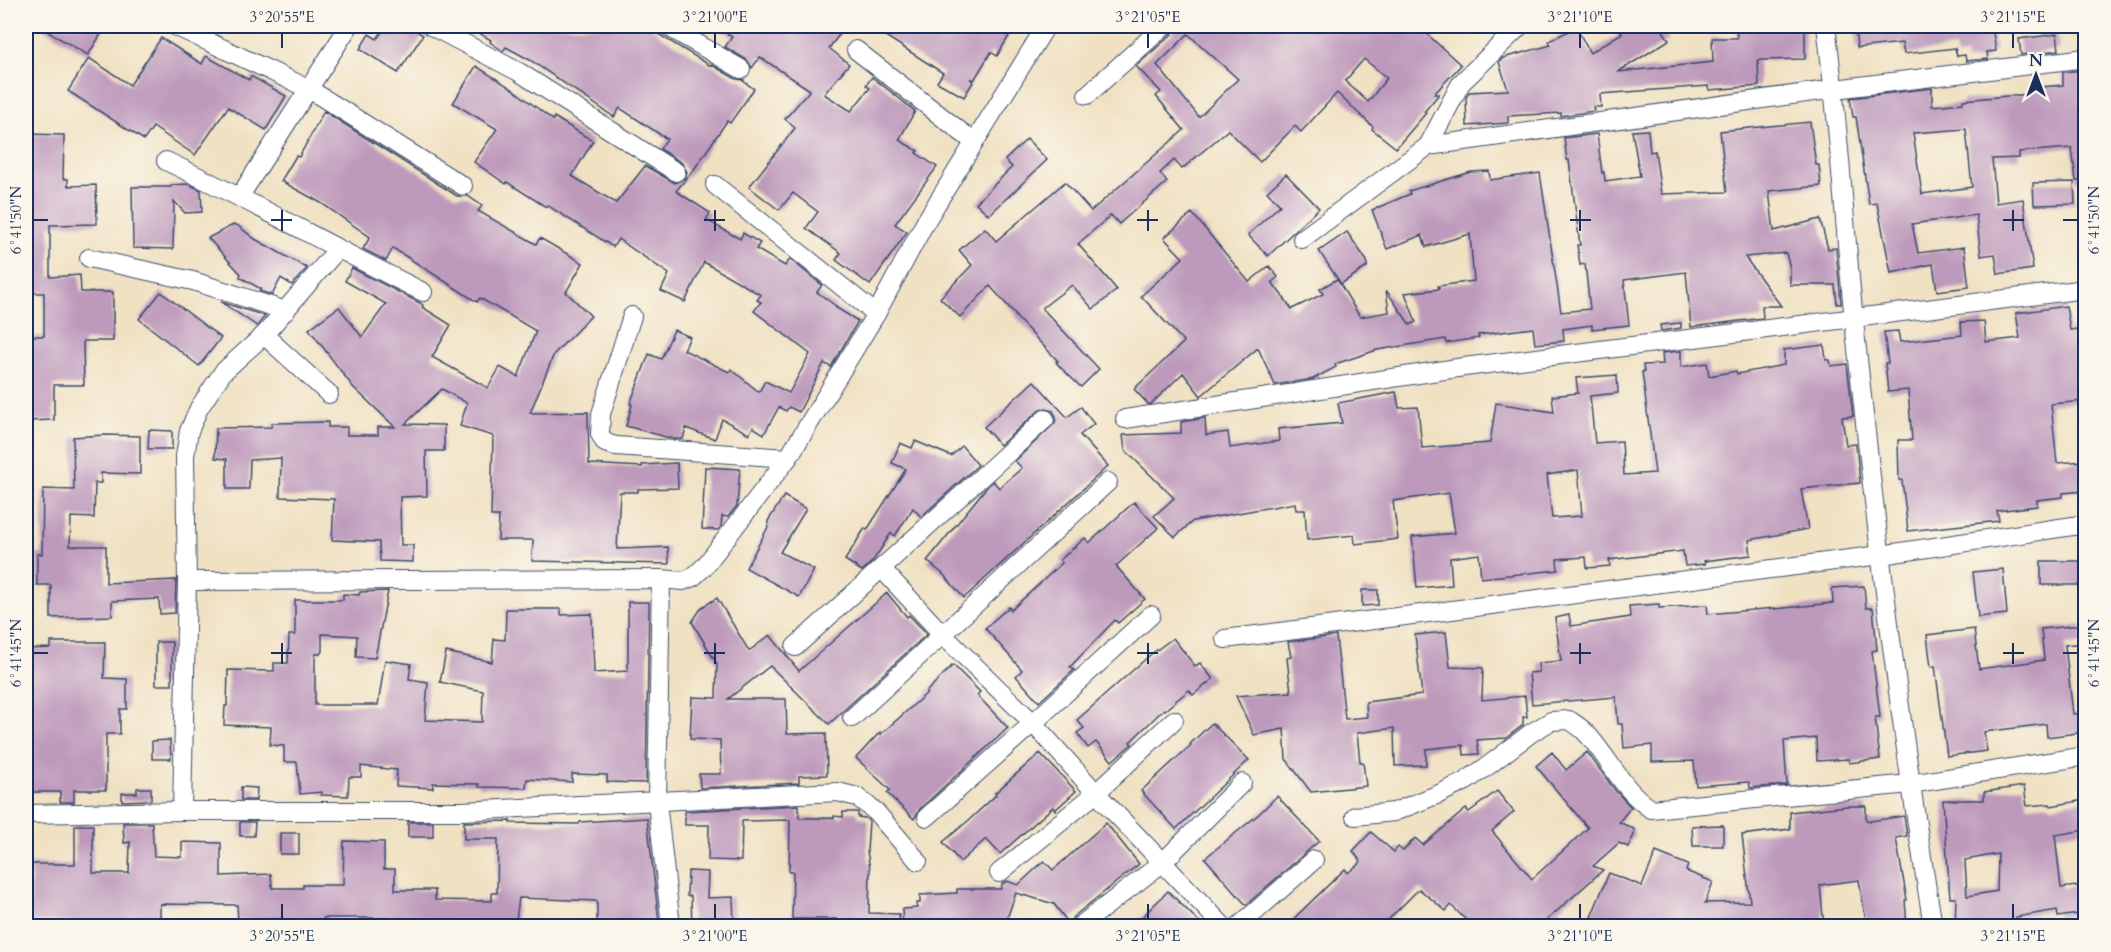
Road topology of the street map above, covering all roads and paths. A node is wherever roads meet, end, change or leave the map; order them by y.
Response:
1 (175, 26) edge
2 (349, 26) edge
3 (431, 26) edge
4 (667, 26) edge
5 (1046, 26) edge
6 (1164, 26) edge
7 (1520, 26) edge
8 (1826, 26) edge
9 (856, 50) dead end
10 (2085, 58) edge
11 (741, 69) dead end
12 (309, 89) junction
13 (1835, 89) junction
14 (1087, 94) dead end
15 (974, 142) junction
16 (1428, 146) junction
17 (165, 161) dead end
18 (676, 172) dead end
19 (715, 185) dead end
20 (464, 186) dead end
21 (240, 196) junction
22 (1302, 240) dead end
23 (337, 250) junction
24 (89, 258) dead end
25 (2085, 289) edge
26 (423, 292) dead end
27 (286, 311) junction
28 (876, 314) junction
29 (632, 316) dead end
30 (1854, 319) junction
31 (264, 334) junction
32 (329, 394) dead end
33 (1045, 419) dead end
34 (1125, 419) dead end
35 (788, 458) junction
36 (1108, 482) dead end
37 (2085, 524) edge
38 (1881, 555) junction
39 (882, 569) junction
40 (661, 579) junction
41 (187, 581) junction
42 (1151, 615) dead end
43 (943, 635) junction
44 (1225, 639) dead end
45 (795, 647) dead end
46 (852, 718) dead end
47 (1174, 720) dead end
48 (1034, 723) junction
49 (2085, 756) edge
50 (1242, 783) dead end
51 (1910, 784) junction
52 (1096, 794) junction
53 (657, 802) junction
54 (182, 811) junction
55 (26, 814) edge
56 (1355, 816) dead end
57 (927, 817) dead end
58 (1314, 860) dead end
59 (918, 861) dead end
60 (1162, 863) junction
61 (999, 873) dead end
62 (671, 927) edge
63 (1080, 927) edge
64 (1223, 927) edge
65 (1239, 927) edge
66 (1933, 927) edge

1 - 12 street
2 - 12 street
3 - 18 street
4 - 11 street
5 - 15 street
6 - 14 street
7 - 16 street
8 - 13 street
9 - 15 street
10 - 13 street
12 - 20 street
12 - 21 street
13 - 16 street
13 - 30 street
15 - 28 street
16 - 22 street
17 - 21 street
19 - 28 street
21 - 23 street
23 - 26 street
23 - 27 street
24 - 27 street
25 - 30 street
27 - 31 street
28 - 35 street
29 - 35 street
30 - 34 street
30 - 38 street
31 - 32 street
31 - 41 street
33 - 39 street
35 - 40 street
36 - 43 street
37 - 38 street
38 - 44 street
38 - 51 street
39 - 43 street
39 - 45 street
40 - 41 street
40 - 53 street
41 - 54 street
42 - 48 street
43 - 46 street
43 - 48 street
47 - 52 street
48 - 52 street
48 - 57 street
49 - 51 street
50 - 60 street
51 - 56 street
51 - 66 street
52 - 60 street
52 - 61 street
53 - 54 street
53 - 59 street
53 - 62 street
54 - 55 street
58 - 65 street
60 - 63 street
60 - 64 street

